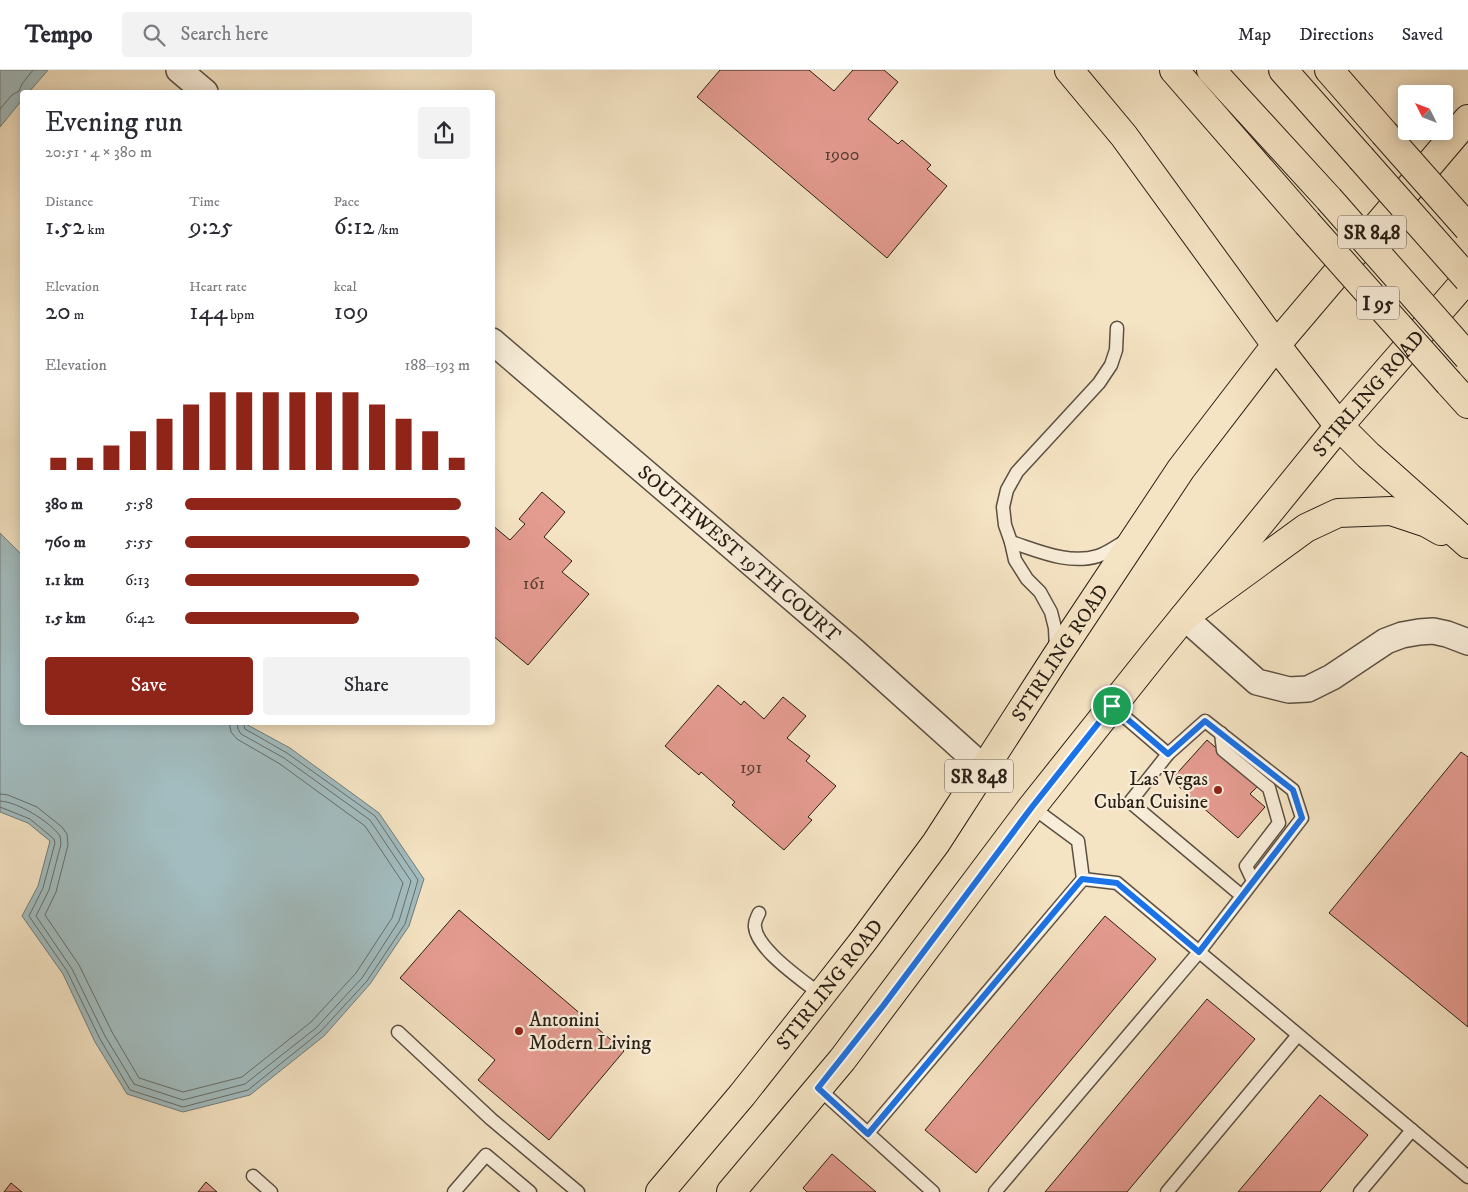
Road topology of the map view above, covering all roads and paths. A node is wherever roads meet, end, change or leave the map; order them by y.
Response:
1 (179, 70) edge
2 (1069, 70) edge
3 (1174, 70) edge
4 (1211, 70) edge
5 (1283, 70) edge
6 (1329, 70) edge
7 (203, 90) edge
8 (1468, 119) edge
9 (1468, 228) edge
10 (1468, 279) edge
11 (1117, 328) dead end
12 (495, 344) edge
13 (1276, 345) junction
14 (1468, 357) edge
15 (1468, 404) edge
16 (1339, 426) junction
17 (1138, 532) junction
18 (1011, 542) junction
19 (1468, 546) edge
20 (1184, 617) junction
21 (1468, 642) edge
22 (1056, 657) junction
23 (1112, 706) junction
24 (1221, 733) junction
25 (1168, 754) junction
26 (984, 768) junction
27 (1032, 807) junction
28 (1082, 879) junction
29 (1253, 882) junction
30 (1242, 896) junction
31 (759, 913) dead end
32 (1199, 952) junction
33 (821, 995) junction
34 (398, 1032) dead end
35 (1298, 1035) junction
36 (818, 1088) junction
37 (1412, 1130) junction
38 (868, 1134) junction
39 (253, 1176) dead end
40 (1468, 1177) edge
41 (734, 1191) edge
42 (271, 1192) edge
43 (454, 1192) edge
44 (530, 1192) edge
45 (578, 1192) edge
46 (660, 1192) edge
47 (933, 1192) edge
48 (995, 1192) edge
49 (1167, 1192) edge
50 (1360, 1192) edge

1 - 7 street
2 - 13 main road
3 - 15 main road, I 95, bridge
4 - 14 main road, bridge
5 - 10 main road, bridge
6 - 9 main road, bridge
8 - 13 main road, STIRLING ROAD / SR 848
10 - 16 main road, STIRLING ROAD / SR 848
11 - 18 lane
12 - 26 street, SOUTHWEST 19TH COURT
13 - 16 main road
13 - 17 main road, STIRLING ROAD / SR 848
16 - 19 main road
16 - 20 main road, STIRLING ROAD / SR 848
17 - 18 lane
17 - 22 main road, STIRLING ROAD / SR 848
18 - 22 lane
19 - 20 main road
20 - 21 street
20 - 23 main road, STIRLING ROAD / SR 848
22 - 26 main road, STIRLING ROAD / SR 848
23 - 25 lane
23 - 27 main road, STIRLING ROAD / SR 848
24 - 25 lane
24 - 29 lane
24 - 29 lane
25 - 30 lane
26 - 33 main road, STIRLING ROAD / SR 848
27 - 28 lane
27 - 36 main road, STIRLING ROAD / SR 848
28 - 32 lane
28 - 38 lane
29 - 30 lane
30 - 32 lane
31 - 33 lane
32 - 35 lane
32 - 48 lane
33 - 46 main road, STIRLING ROAD / SR 848
34 - 45 lane
35 - 37 lane
35 - 49 lane
36 - 38 lane
36 - 41 main road, STIRLING ROAD / SR 848
37 - 40 lane
37 - 50 lane
38 - 47 lane
39 - 42 lane
43 - 44 lane

